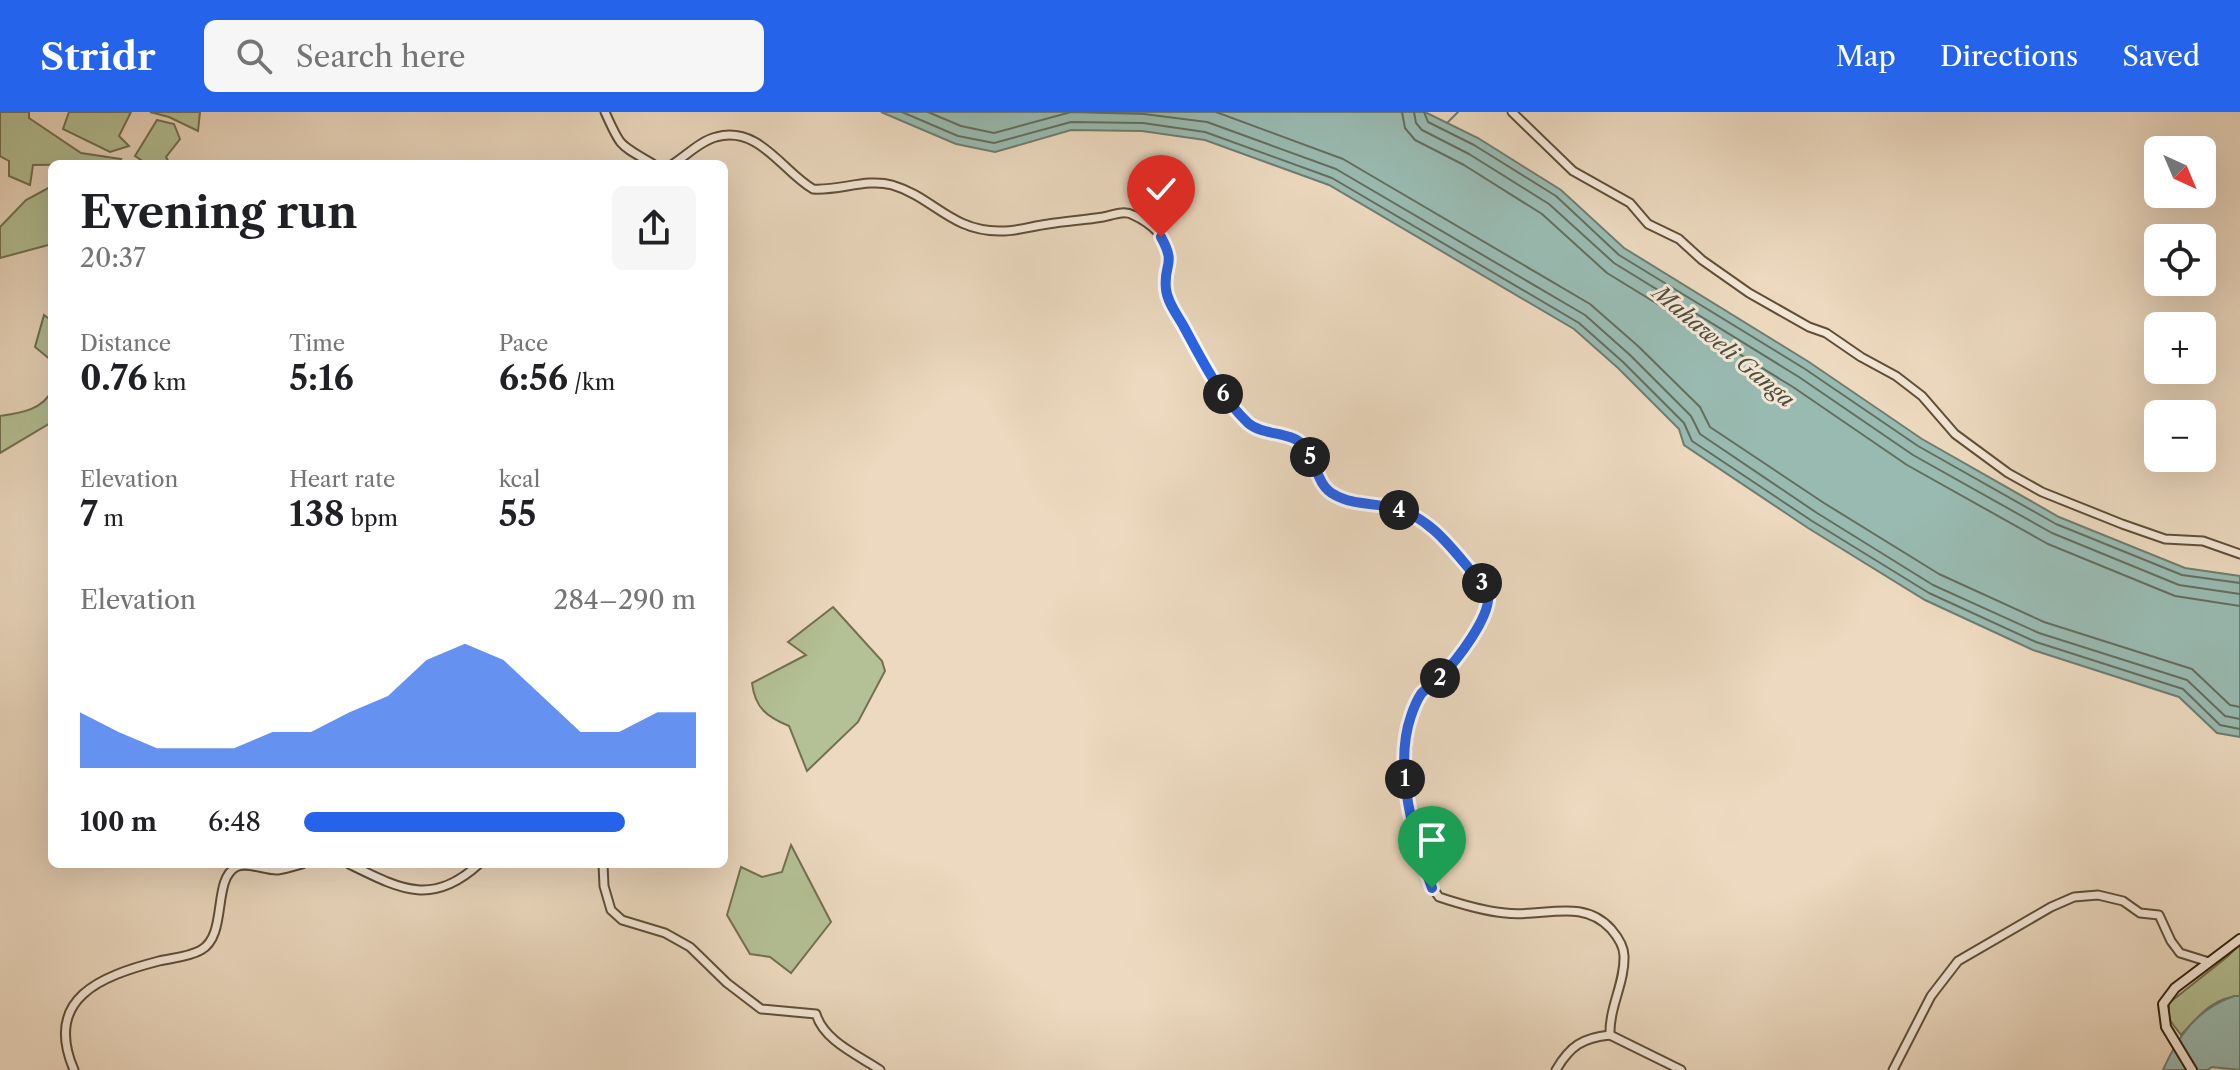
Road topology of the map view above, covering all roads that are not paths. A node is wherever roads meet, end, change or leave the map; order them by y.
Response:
1 (605, 112) edge
2 (1512, 112) edge
3 (646, 160) edge
4 (679, 160) edge
5 (2240, 554) edge
6 (236, 868) edge
7 (261, 868) edge
8 (287, 868) edge
9 (357, 868) edge
10 (474, 868) edge
11 (603, 868) edge
12 (2240, 939) edge
13 (2209, 962) junction
14 (1610, 1035) junction
15 (74, 1070) edge
16 (880, 1070) edge
17 (1556, 1070) edge
18 (1681, 1070) edge
19 (1893, 1070) edge
20 (2192, 1070) edge

1 - 3 street
2 - 5 street
4 - 14 street
6 - 15 street
7 - 8 street
9 - 10 street
11 - 16 street
12 - 13 main road
13 - 19 street
13 - 20 main road
14 - 17 street
14 - 18 street

